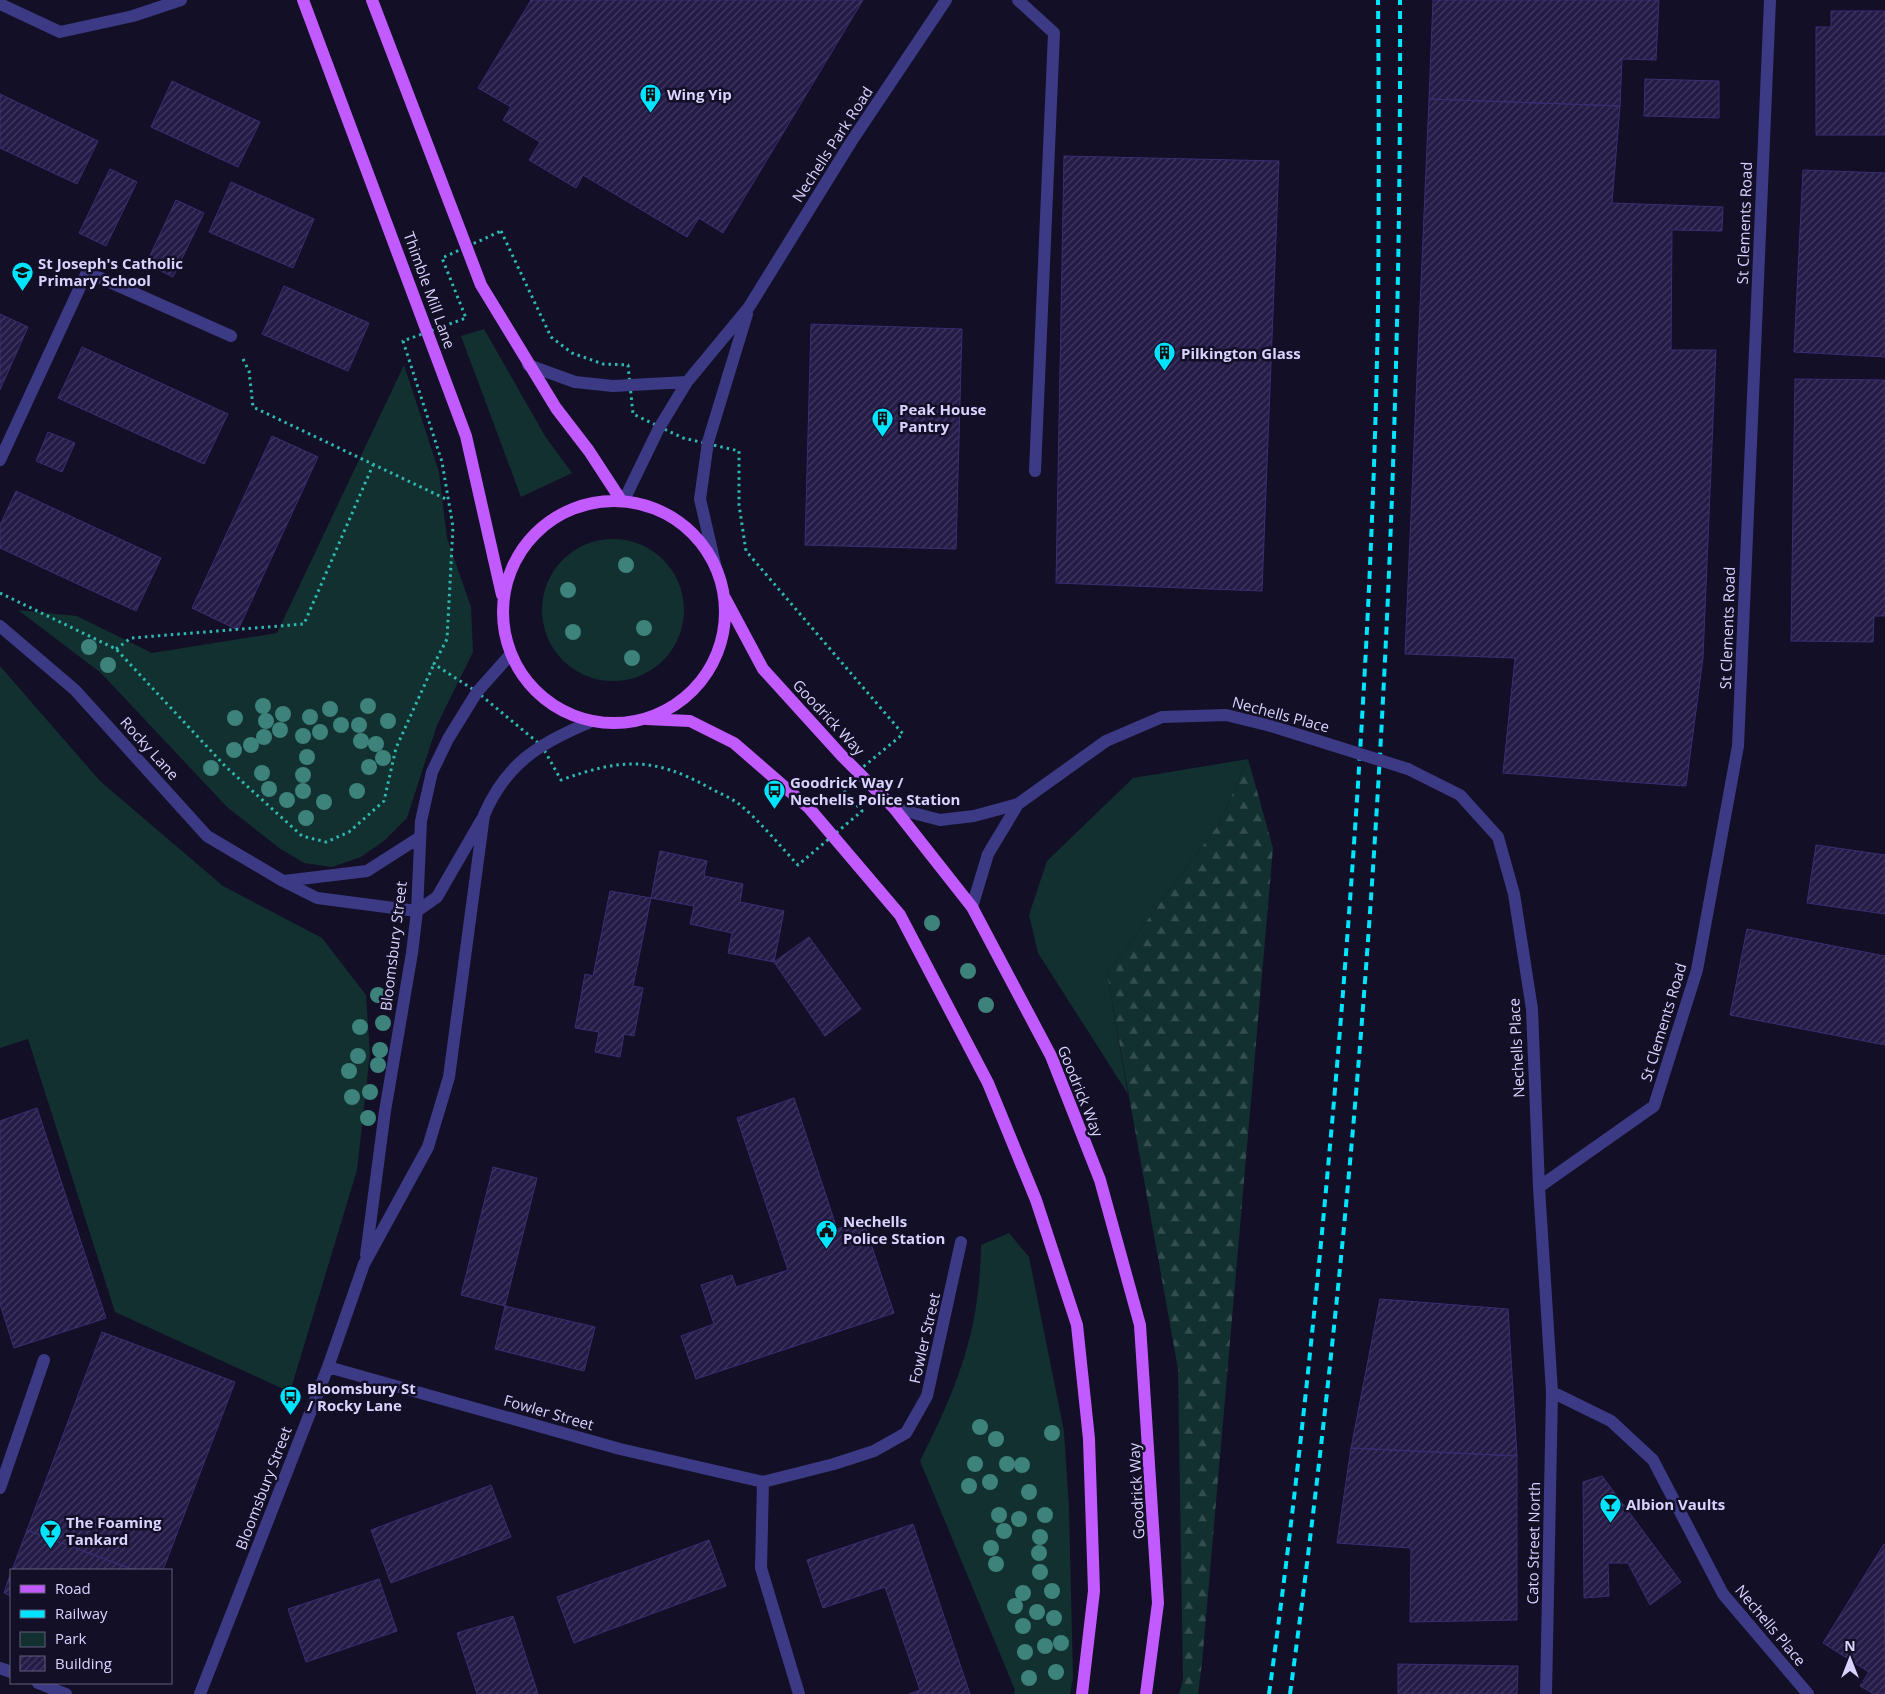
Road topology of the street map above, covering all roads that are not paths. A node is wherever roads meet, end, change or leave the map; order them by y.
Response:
1 (181, 0) edge
2 (303, 0) edge
3 (372, 0) edge
4 (946, 0) edge
5 (1018, 0) edge
6 (1770, 0) edge
7 (0, 4) edge
8 (749, 307) junction
9 (230, 336) road end
10 (528, 365) junction
11 (687, 382) junction
12 (0, 460) edge
13 (1035, 471) dead end
14 (622, 498) junction
15 (716, 568) junction
16 (503, 598) junction
17 (725, 598) junction
18 (0, 626) edge
19 (510, 655) junction
20 (646, 719) junction
21 (588, 723) junction
22 (1018, 804) junction
23 (894, 808) junction
24 (484, 815) junction
25 (420, 837) junction
26 (283, 881) junction
27 (972, 907) junction
28 (417, 911) junction
29 (1539, 1187) junction
30 (961, 1242) dead end
31 (364, 1264) junction
32 (44, 1360) dead end
33 (328, 1367) junction
34 (1552, 1392) junction
35 (763, 1482) junction
36 (0, 1488) edge
37 (41, 1684) edge
38 (66, 1694) edge
39 (200, 1694) edge
40 (799, 1694) edge
41 (1082, 1694) edge
42 (1146, 1694) edge
43 (1546, 1694) edge
44 (1808, 1694) edge

1 - 7 street
2 - 16 main road, Thimble Mill Lane
3 - 10 main road
4 - 8 street, Nechells Park Road
5 - 13 street
6 - 29 street, St Clements Road
8 - 11 street, Nechells Park Road
8 - 15 street, Nechells Park Road
9 - 12 street
10 - 11 street
10 - 14 main road
11 - 14 street, Nechells Park Road
14 - 15 main road
14 - 16 main road
15 - 17 main road
16 - 19 main road
17 - 20 main road
17 - 23 main road, Goodrick Way
18 - 26 street, Rocky Lane
19 - 21 main road
19 - 25 street, Bloomsbury Street
20 - 21 main road
20 - 41 main road
21 - 24 street, Bloomsbury Street
22 - 23 street, Nechells Place
22 - 27 street, Nechells Place
22 - 29 street, Nechells Place, bridge
23 - 27 main road, Goodrick Way
24 - 28 street
24 - 31 street, Bloomsbury Street
25 - 26 street
25 - 28 street, Bloomsbury Street
26 - 28 street, Rocky Lane
27 - 42 main road, Goodrick Way
28 - 31 street, Bloomsbury Street
29 - 34 street, Nechells Place
30 - 35 street, Fowler Street
31 - 33 street, Bloomsbury Street
32 - 36 street
33 - 35 street, Fowler Street
33 - 39 street, Bloomsbury Street
34 - 43 street, Cato Street North
34 - 44 street, Nechells Place
35 - 40 street
37 - 38 street

